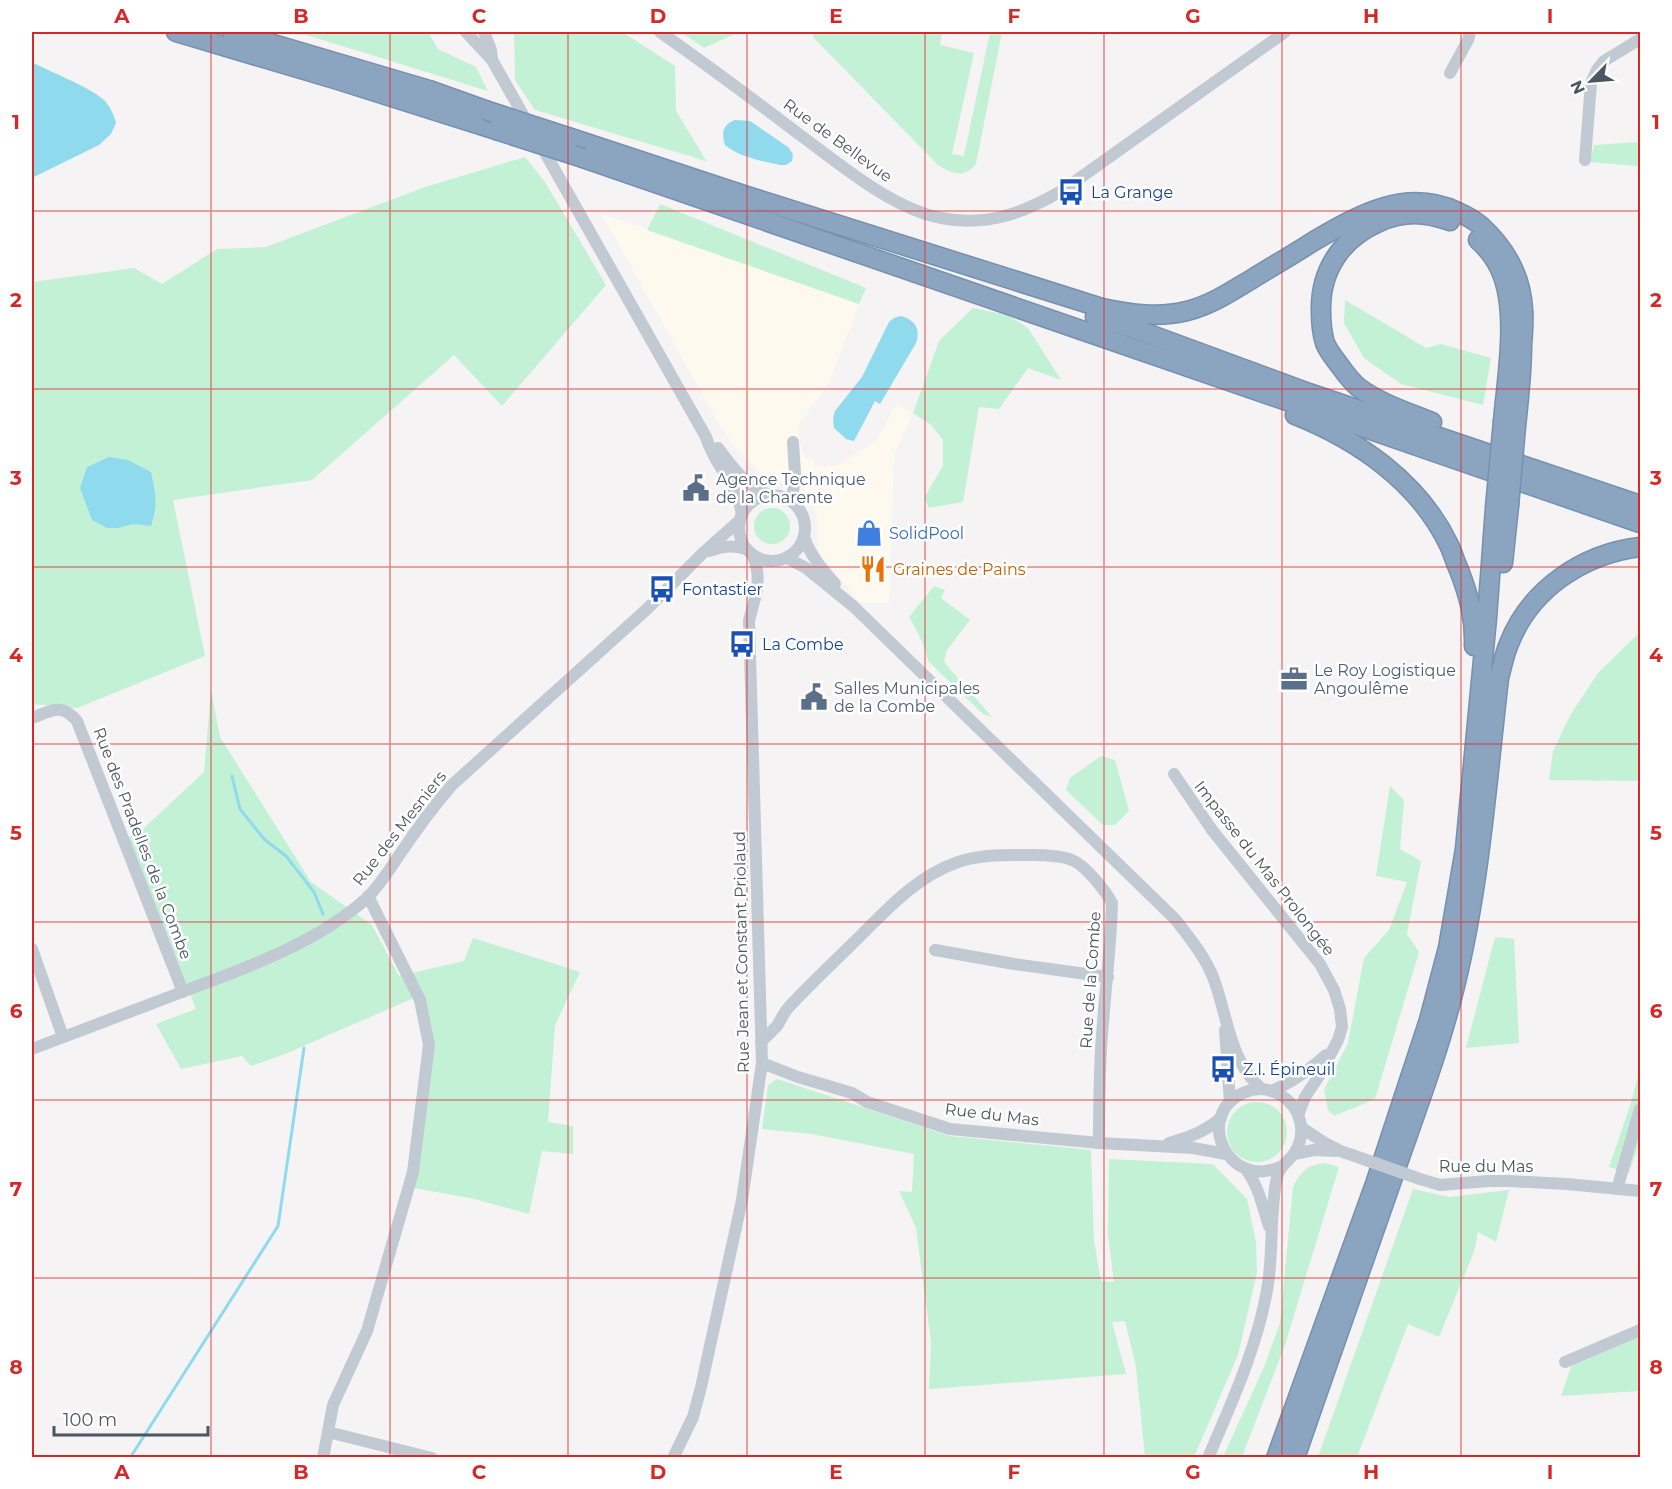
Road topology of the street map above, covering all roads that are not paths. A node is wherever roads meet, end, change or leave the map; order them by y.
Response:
1 (176, 32) edge
2 (232, 32) edge
3 (466, 32) edge
4 (484, 32) edge
5 (660, 32) edge
6 (1285, 32) edge
7 (1470, 32) edge
8 (1641, 39) edge
9 (492, 60) junction
10 (1450, 73) dead end
11 (1584, 160) dead end
12 (747, 196) junction
13 (1096, 334) junction
14 (1510, 424) junction
15 (706, 437) junction
16 (793, 442) dead end
17 (795, 473) junction
18 (772, 495) junction
19 (1636, 503) edge
20 (1502, 507) junction
21 (799, 509) junction
22 (741, 517) junction
23 (1641, 523) edge
24 (804, 537) junction
25 (1641, 547) edge
26 (750, 552) junction
27 (703, 554) junction
28 (781, 560) junction
29 (759, 580) junction
30 (853, 606) junction
31 (32, 718) edge
32 (1174, 774) dead end
33 (1485, 795) junction
34 (1465, 849) junction
35 (368, 896) junction
36 (32, 949) edge
37 (935, 950) dead end
38 (1108, 977) junction
39 (183, 992) junction
40 (1224, 1014) junction
41 (63, 1037) junction
42 (761, 1042) junction
43 (32, 1049) edge
44 (1331, 1051) junction
45 (762, 1063) junction
46 (1267, 1090) junction
47 (1230, 1102) junction
48 (1641, 1109) edge
49 (1221, 1118) junction
50 (1300, 1121) junction
51 (1099, 1143) junction
52 (1156, 1146) junction
53 (1336, 1151) junction
54 (1226, 1154) junction
55 (1294, 1154) junction
56 (1280, 1167) junction
57 (1246, 1169) junction
58 (1617, 1189) junction
59 (1641, 1191) edge
60 (1271, 1230) junction
61 (1641, 1330) edge
62 (1565, 1362) dead end
63 (328, 1432) junction
64 (323, 1458) edge
65 (432, 1458) edge
66 (673, 1458) edge
67 (1208, 1458) edge
68 (1276, 1458) edge
69 (1295, 1458) edge

1 - 13 highway, bridge
2 - 12 highway, bridge
3 - 9 street
4 - 9 street
5 - 6 street, Rue de Bellevue
7 - 10 street
8 - 11 street
9 - 15 street
12 - 14 highway
12 - 19 highway
13 - 23 highway
13 - 34 highway
14 - 19 highway
14 - 20 highway, bridge
15 - 18 street
15 - 22 street
16 - 17 street
17 - 18 street
17 - 21 street
18 - 21 street
18 - 22 street
20 - 33 highway
20 - 34 highway
21 - 24 street
22 - 26 street
22 - 27 street, Rue des Mesniers
24 - 28 street
24 - 30 street
25 - 33 highway
26 - 27 street, Rue des Mesniers
26 - 28 street
26 - 29 street, Rue Jean et Constant Priolaud
27 - 35 street, Rue des Mesniers
28 - 29 street, Rue Jean et Constant Priolaud
28 - 30 street
29 - 42 street, Rue Jean et Constant Priolaud
30 - 40 street
31 - 39 street, Rue des Pradelles de la Combe
32 - 44 street, Impasse du Mas Prolongée
33 - 69 highway
34 - 68 highway
35 - 39 street, Rue des Mesniers
35 - 63 street
36 - 41 street
37 - 38 street
38 - 42 street, Rue de la Combe
38 - 51 street, Rue de la Combe
39 - 41 street, Rue des Mesniers
40 - 46 street
40 - 47 street
41 - 43 street, Rue des Mesniers
42 - 45 street, Rue Jean et Constant Priolaud
44 - 46 street
44 - 50 street, Impasse du Mas Prolongée
45 - 51 street, Rue du Mas
45 - 66 street, Rue Jean et Constant Priolaud
46 - 47 street
46 - 50 street
47 - 49 street
48 - 58 street
49 - 52 street, Rue du Mas
49 - 54 street
50 - 53 street, Rue du Mas
50 - 55 street
51 - 52 street, Rue du Mas
52 - 54 street, Rue du Mas
53 - 55 street, Rue du Mas
53 - 58 street, Rue du Mas, bridge
54 - 57 street
55 - 56 street
56 - 57 street
56 - 60 street
57 - 60 street
58 - 59 street, Rue du Mas
60 - 67 street
61 - 62 street
63 - 64 street
63 - 65 street

